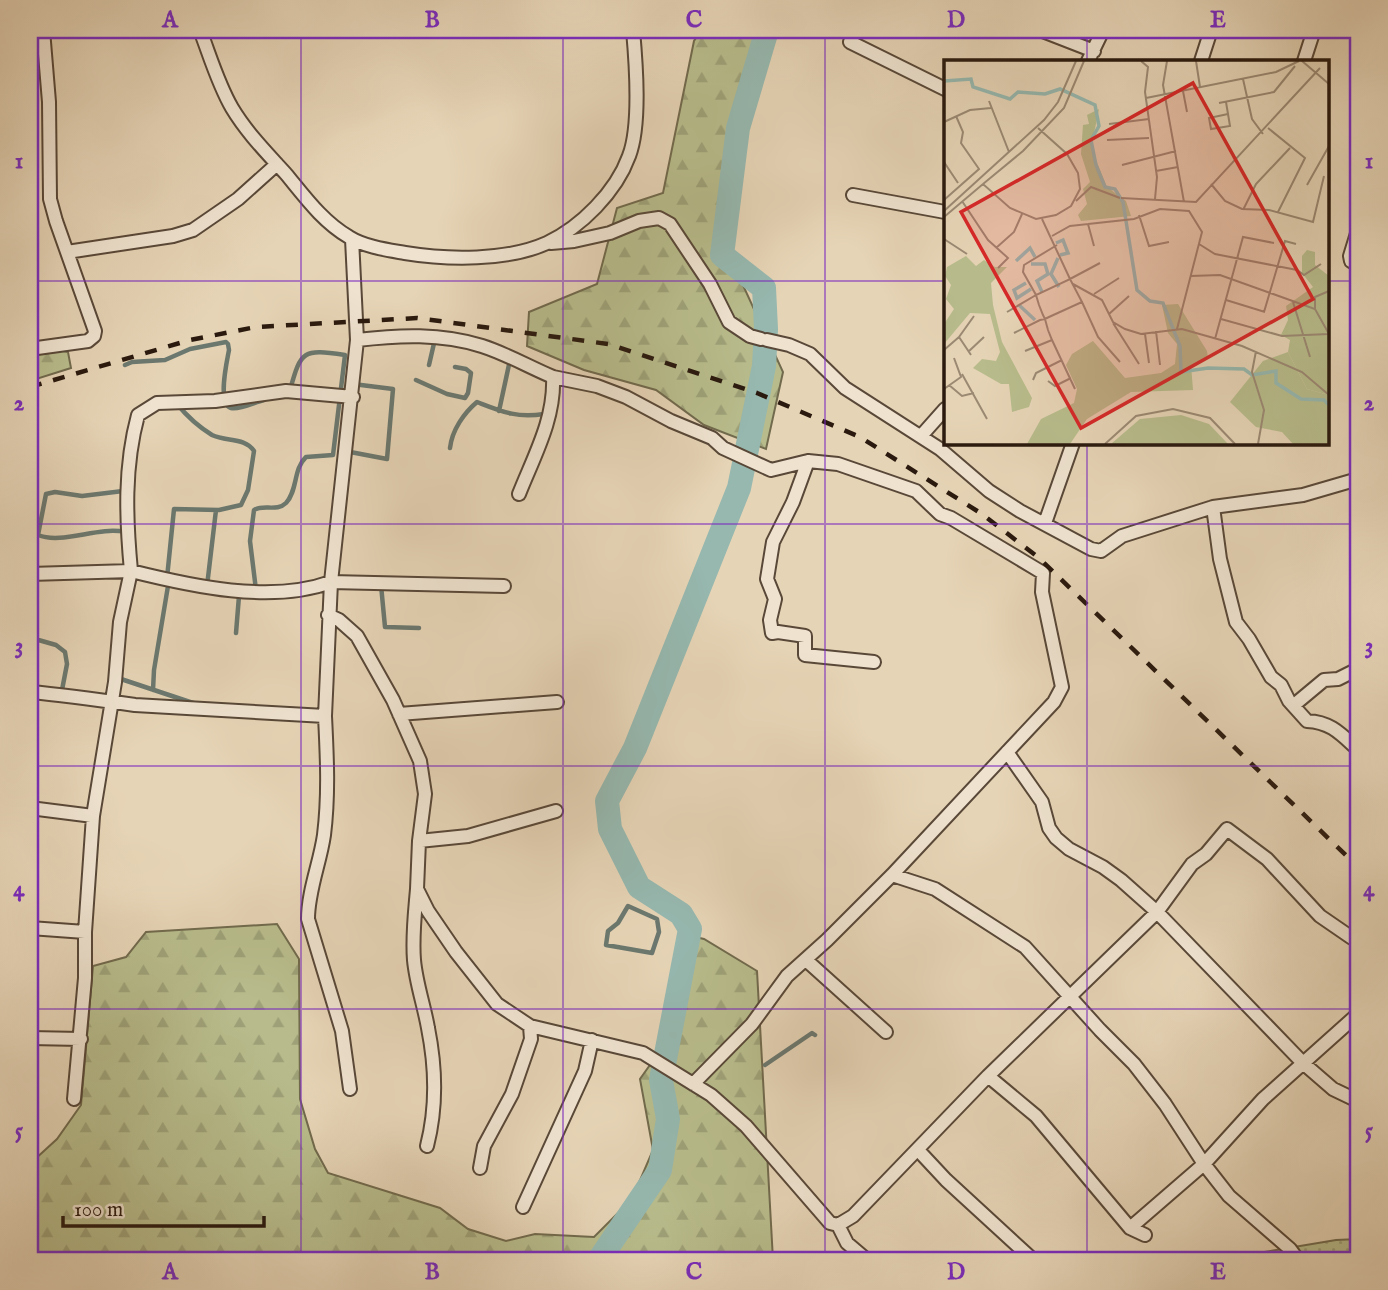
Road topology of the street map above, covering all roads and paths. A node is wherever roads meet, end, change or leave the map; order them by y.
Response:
1 (43, 30) edge
2 (200, 30) edge
3 (633, 30) edge
4 (1040, 30) edge
5 (1103, 30) edge
6 (1212, 30) edge
7 (1314, 30) edge
8 (850, 42) dead end
9 (1091, 56) edge
10 (1201, 60) edge
11 (1304, 60) edge
12 (944, 89) edge
13 (277, 164) junction
14 (853, 194) dead end
15 (944, 212) edge
16 (1358, 230) edge
17 (352, 239) junction
18 (547, 243) junction
19 (66, 252) junction
20 (1358, 264) edge
21 (357, 340) junction
22 (30, 349) edge
23 (553, 377) junction
24 (353, 397) junction
25 (944, 410) edge
26 (921, 436) junction
27 (1073, 444) edge
28 (808, 461) junction
29 (1358, 479) edge
30 (519, 494) dead end
31 (1213, 508) junction
32 (1045, 523) junction
33 (131, 571) junction
34 (30, 574) edge
35 (331, 582) junction
36 (504, 586) dead end
37 (328, 615) junction
38 (874, 662) dead end
39 (1358, 669) edge
40 (30, 692) edge
41 (111, 702) junction
42 (557, 702) dead end
43 (1294, 705) junction
44 (399, 714) junction
45 (325, 716) junction
46 (1358, 747) edge
47 (1007, 752) junction
48 (30, 808) edge
49 (556, 811) dead end
50 (93, 816) junction
51 (419, 841) junction
52 (892, 875) junction
53 (417, 889) junction
54 (1157, 912) junction
55 (30, 928) edge
56 (85, 932) junction
57 (1352, 938) dead end
58 (806, 960) junction
59 (1070, 998) junction
60 (1358, 1014) edge
61 (530, 1026) junction
62 (886, 1032) dead end
63 (30, 1038) edge
64 (81, 1040) junction
65 (592, 1040) junction
66 (1303, 1063) junction
67 (988, 1076) junction
68 (693, 1084) junction
69 (350, 1089) dead end
70 (74, 1099) dead end
71 (1358, 1101) edge
72 (427, 1146) dead end
73 (918, 1150) junction
74 (1204, 1164) junction
75 (480, 1168) dead end
76 (523, 1207) dead end
77 (838, 1225) junction
78 (1130, 1228) junction
79 (1145, 1235) dead end
80 (1289, 1254) edge
81 (867, 1260) edge
82 (1033, 1260) edge
83 (1298, 1260) edge

1 - 19 street
2 - 13 street
3 - 18 street
4 - 9 street
5 - 9 street
6 - 10 street
7 - 11 street
8 - 12 street
13 - 17 street
13 - 19 street
14 - 15 street
16 - 20 street
17 - 18 street
17 - 21 street
18 - 26 street
19 - 22 street
21 - 23 street
21 - 24 street
23 - 28 street
23 - 30 street
24 - 33 street
24 - 35 street
25 - 26 street
26 - 32 street
27 - 32 street
28 - 38 street
28 - 47 street
29 - 31 street
31 - 32 street
31 - 43 street
33 - 34 street
33 - 35 street
33 - 41 street
35 - 36 street
35 - 37 street
37 - 44 street
37 - 45 street
39 - 43 street
40 - 41 street
41 - 45 street
41 - 50 street
42 - 44 street
43 - 46 street
44 - 51 street
45 - 69 street
47 - 52 street
47 - 54 street
48 - 50 street
49 - 51 street
50 - 56 street
51 - 53 street
52 - 58 street
52 - 59 street
53 - 61 street
53 - 72 street
54 - 57 street
54 - 59 street
54 - 66 street
55 - 56 street
56 - 64 street
58 - 62 street
58 - 68 street
59 - 67 street
59 - 74 street
60 - 66 street
61 - 65 street
61 - 75 street
63 - 64 street
64 - 70 street
65 - 68 street
65 - 76 street
66 - 71 street
66 - 74 street
67 - 73 street
67 - 78 street
68 - 77 street
73 - 77 street
73 - 82 street
74 - 78 street
74 - 80 street
77 - 81 street
78 - 79 street
80 - 83 street

